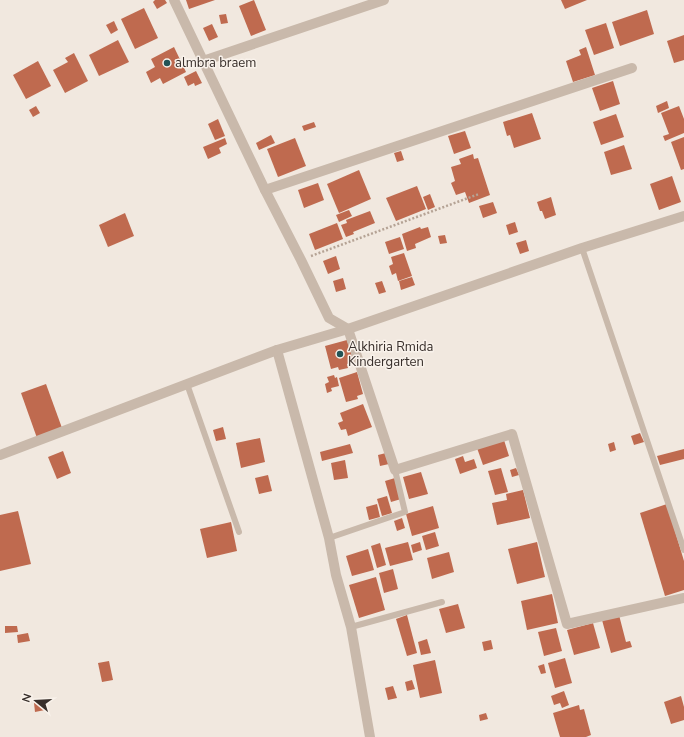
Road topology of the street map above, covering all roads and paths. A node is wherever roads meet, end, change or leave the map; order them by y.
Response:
1 (174, 0) edge
2 (384, 0) edge
3 (203, 61) junction
4 (632, 68) dead end
5 (265, 190) junction
6 (479, 194) dead end
7 (684, 216) edge
8 (582, 248) junction
9 (301, 260) junction
10 (348, 329) junction
11 (277, 350) junction
12 (187, 384) junction
13 (0, 455) edge
14 (395, 470) junction
15 (239, 532) dead end
16 (329, 538) junction
17 (684, 550) edge
18 (684, 598) edge
19 (442, 602) dead end
20 (350, 627) junction
21 (370, 737) edge

1 - 3 street
2 - 3 street
3 - 5 street
4 - 5 street
5 - 9 street
6 - 9 path
7 - 8 street
8 - 10 street
8 - 17 lane
9 - 10 street
10 - 11 street
10 - 14 street
11 - 12 street
11 - 16 street
12 - 13 street
12 - 15 lane
14 - 16 lane
14 - 18 street
16 - 20 street
19 - 20 lane
20 - 21 street

